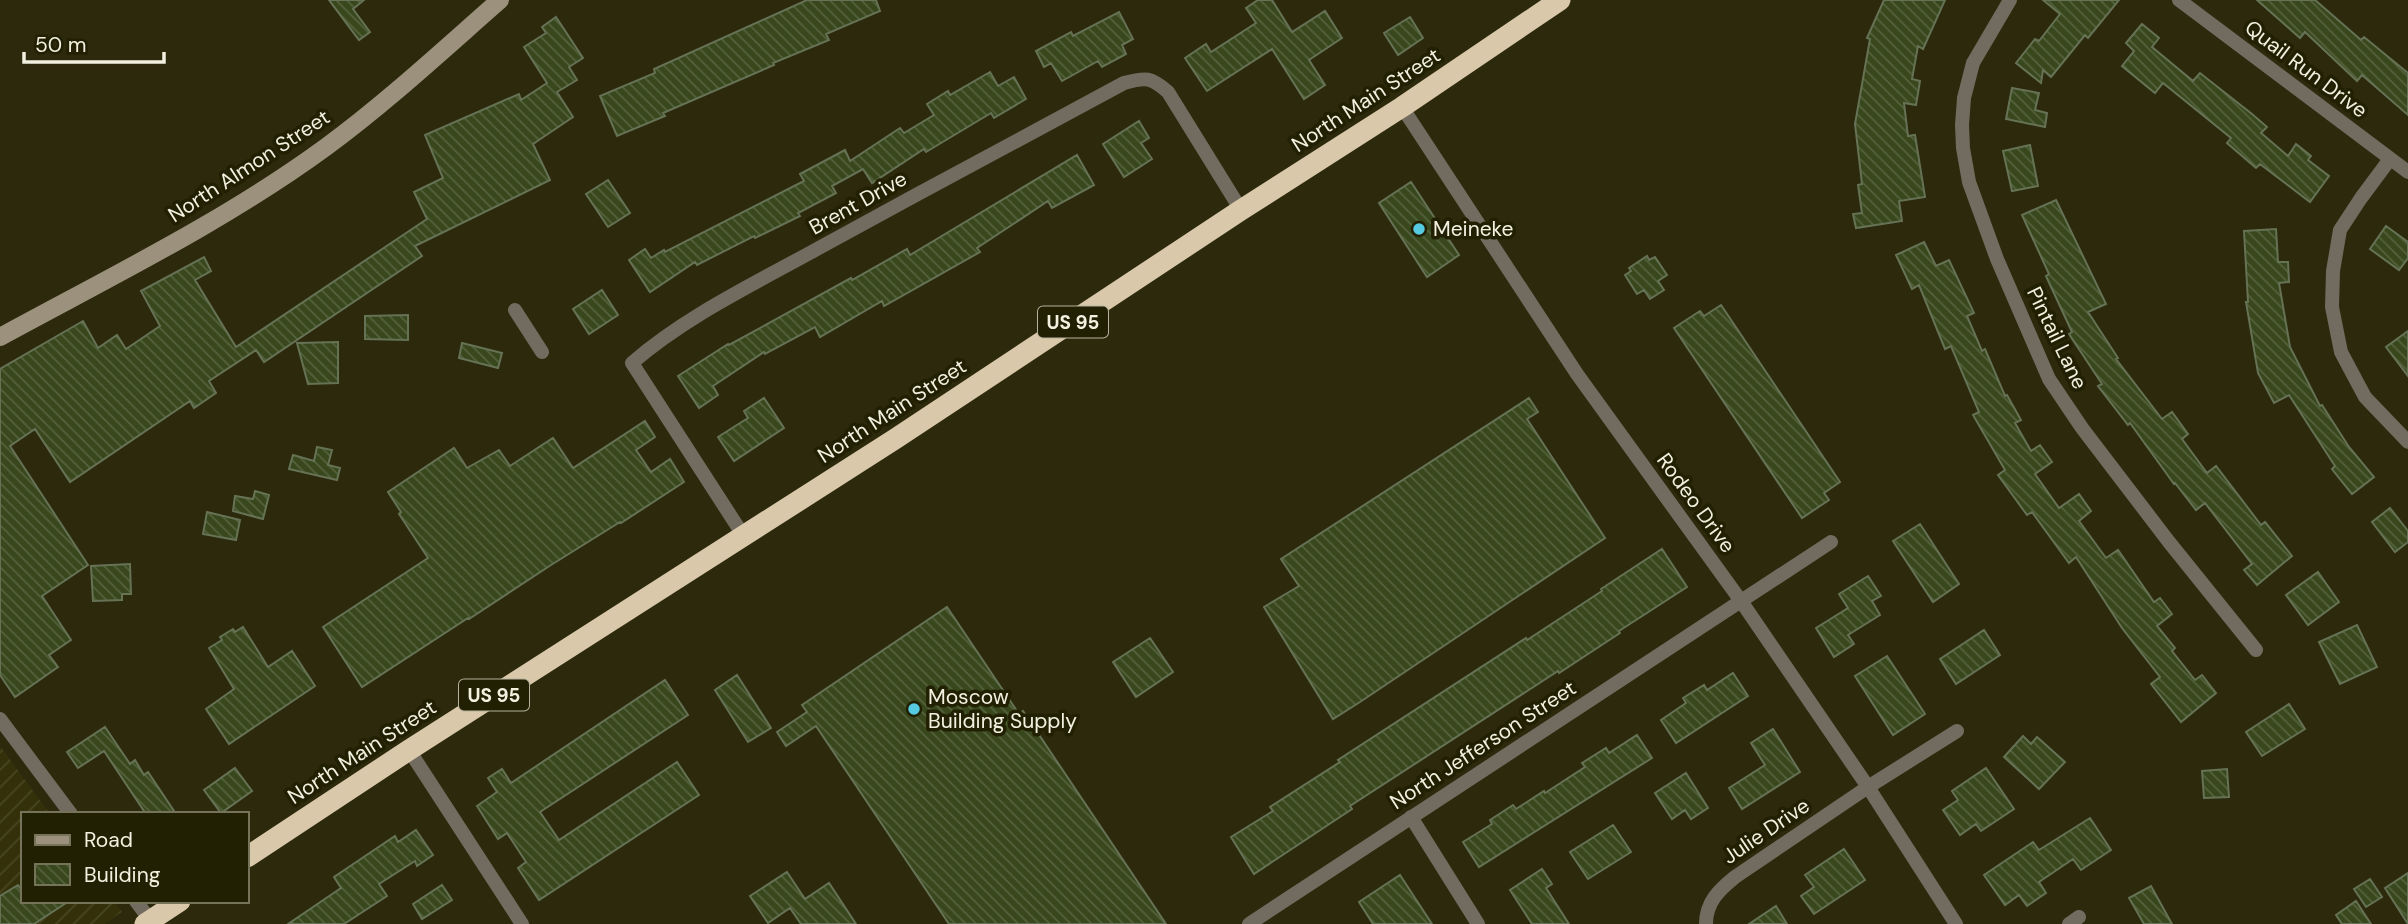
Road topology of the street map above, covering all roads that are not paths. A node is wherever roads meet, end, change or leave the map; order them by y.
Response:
1 (500, 0) edge
2 (1560, 0) edge
3 (2010, 0) edge
4 (2179, 0) edge
5 (1402, 107) junction
6 (2390, 159) junction
7 (2408, 172) edge
8 (1241, 210) junction
9 (515, 310) dead end
10 (0, 337) edge
11 (542, 352) dead end
12 (2408, 442) edge
13 (743, 535) junction
14 (1831, 542) dead end
15 (1741, 601) junction
16 (2256, 650) dead end
17 (0, 719) edge
18 (1956, 731) dead end
19 (409, 750) junction
20 (1868, 787) junction
21 (70, 812) edge
22 (1411, 817) junction
23 (248, 856) edge
24 (137, 903) edge
25 (177, 903) edge
26 (150, 923) edge
27 (522, 924) edge
28 (1249, 924) edge
29 (1478, 924) edge
30 (1706, 924) edge
31 (1955, 924) edge

1 - 10 street, North Almon Street
2 - 5 highway, North Main Street / US 95
3 - 16 street, Pintail Lane
4 - 6 street, Quail Run Drive
5 - 8 highway, North Main Street / US 95
5 - 15 street, Rodeo Drive
6 - 7 street, Quail Run Drive
6 - 12 street
8 - 13 highway, North Main Street / US 95
8 - 13 street, Brent Drive
9 - 11 street
13 - 19 highway, North Main Street / US 95
14 - 15 street, North Jefferson Street
15 - 20 street, Rodeo Drive
15 - 22 street, North Jefferson Street
17 - 21 street
18 - 20 street, Julie Drive
19 - 23 highway, North Main Street / US 95
19 - 27 street
20 - 30 street, Julie Drive
20 - 31 street, Rodeo Drive
22 - 28 street, North Jefferson Street
22 - 29 street
24 - 26 street
25 - 26 highway

